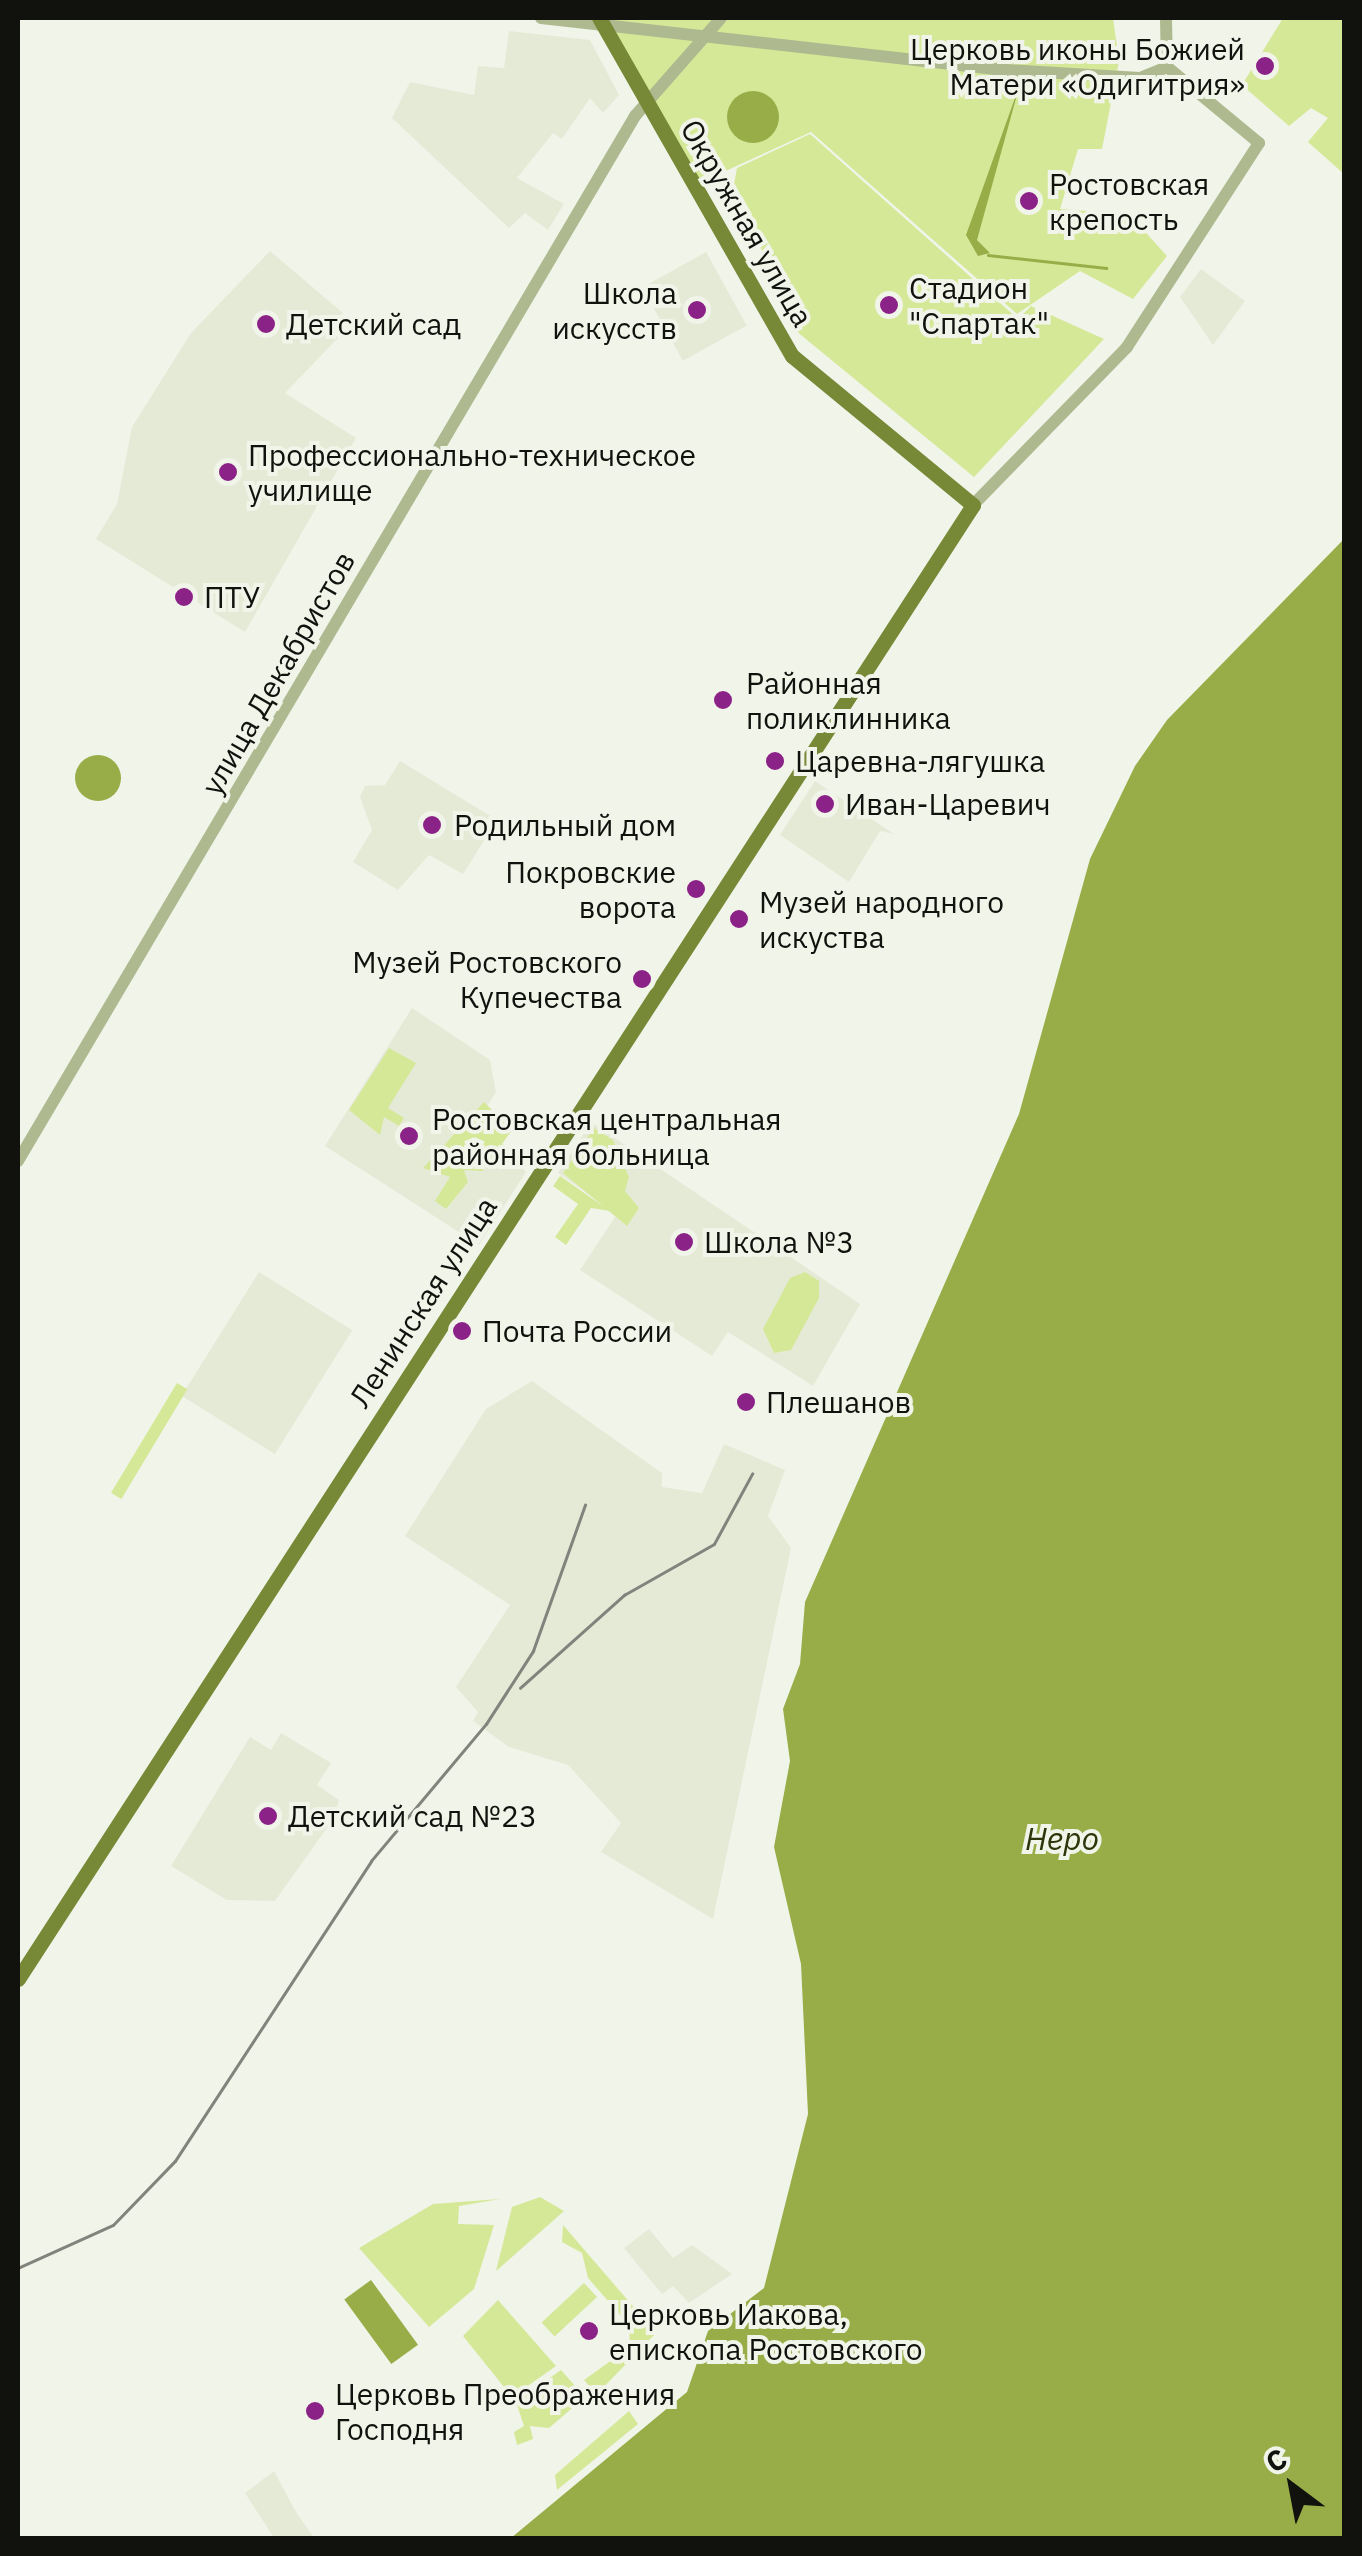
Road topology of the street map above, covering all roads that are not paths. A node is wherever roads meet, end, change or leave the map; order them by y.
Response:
1 (542, 18) edge
2 (721, 18) edge
3 (1166, 18) edge
4 (600, 20) edge
5 (708, 30) junction
6 (1167, 67) junction
7 (644, 101) junction
8 (973, 504) junction
9 (18, 1161) edge
10 (18, 1980) edge

1 - 4 street
2 - 5 street, улица Декабристов
3 - 6 street
4 - 5 street
4 - 7 main road, Окружная улица
5 - 6 street
5 - 7 street, улица Декабристов
6 - 8 street
7 - 8 main road, Окружная улица
7 - 9 street, улица Декабристов
8 - 10 main road, Ленинская улица

